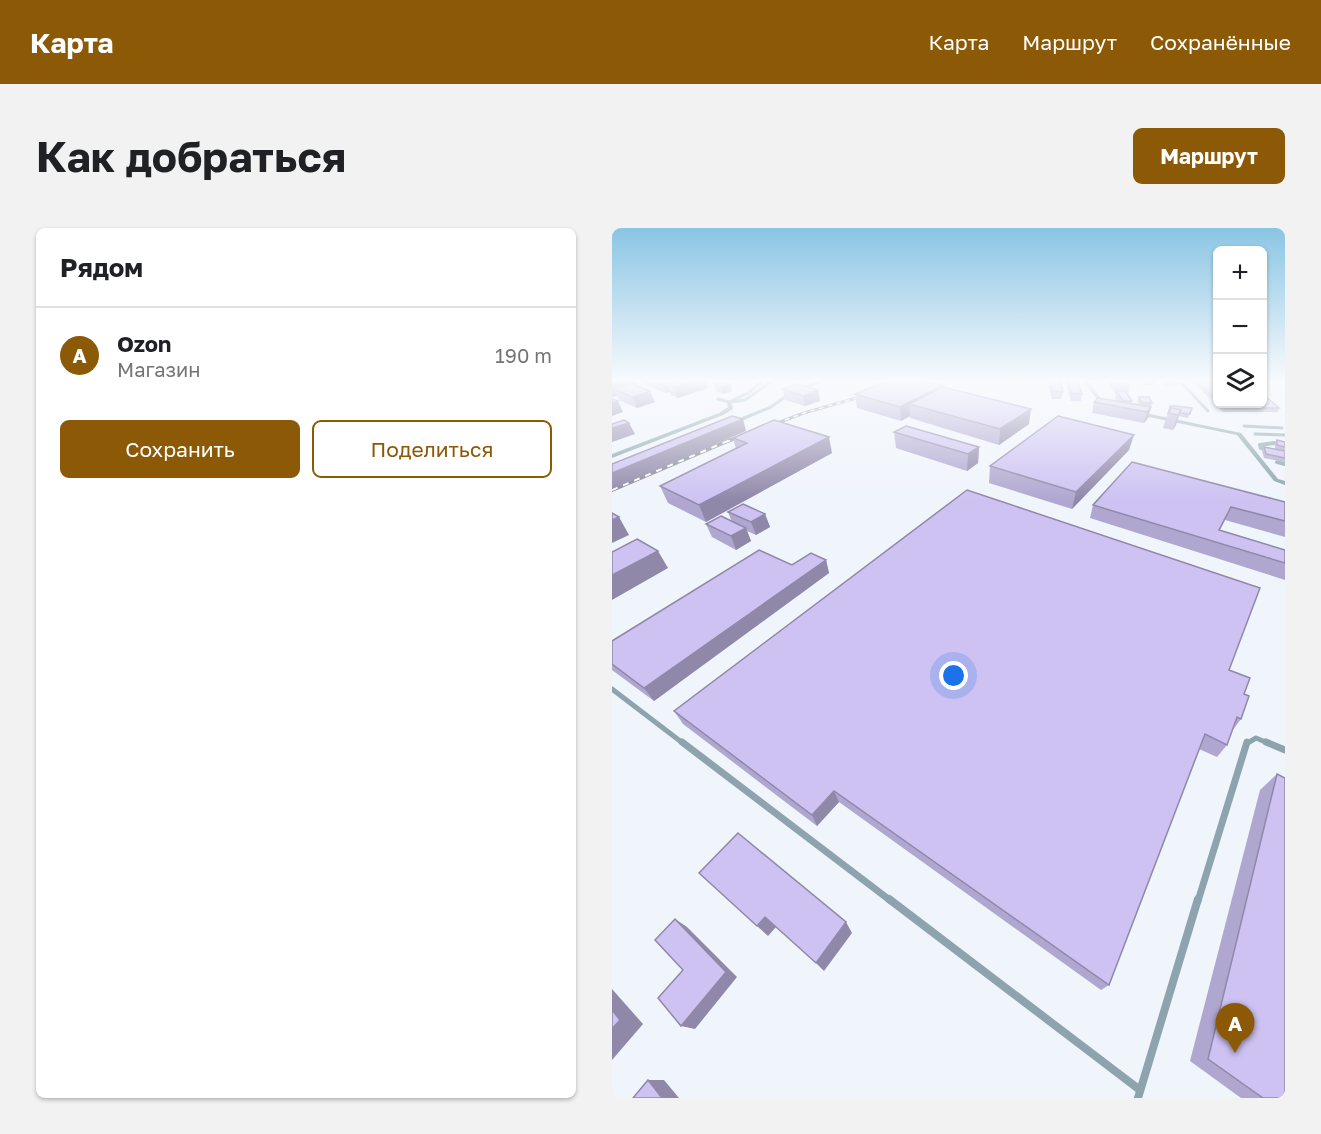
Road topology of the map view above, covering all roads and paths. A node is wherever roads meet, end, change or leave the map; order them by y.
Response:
1 (706, 420) edge
2 (739, 420) edge
3 (1170, 420) edge
4 (728, 425) edge
5 (1244, 426) dead end
6 (1284, 431) edge
7 (1255, 434) dead end
8 (1285, 445) edge
9 (1276, 452) edge
10 (612, 456) edge
11 (1277, 462) edge
12 (1285, 464) edge
13 (1285, 483) edge
14 (612, 689) edge
15 (1285, 750) edge
16 (1139, 1094) edge

1 - 10 street
2 - 4 lane
3 - 13 street
5 - 6 lane
6 - 7 lane
8 - 9 lane
11 - 12 lane
14 - 16 lane
15 - 16 lane

